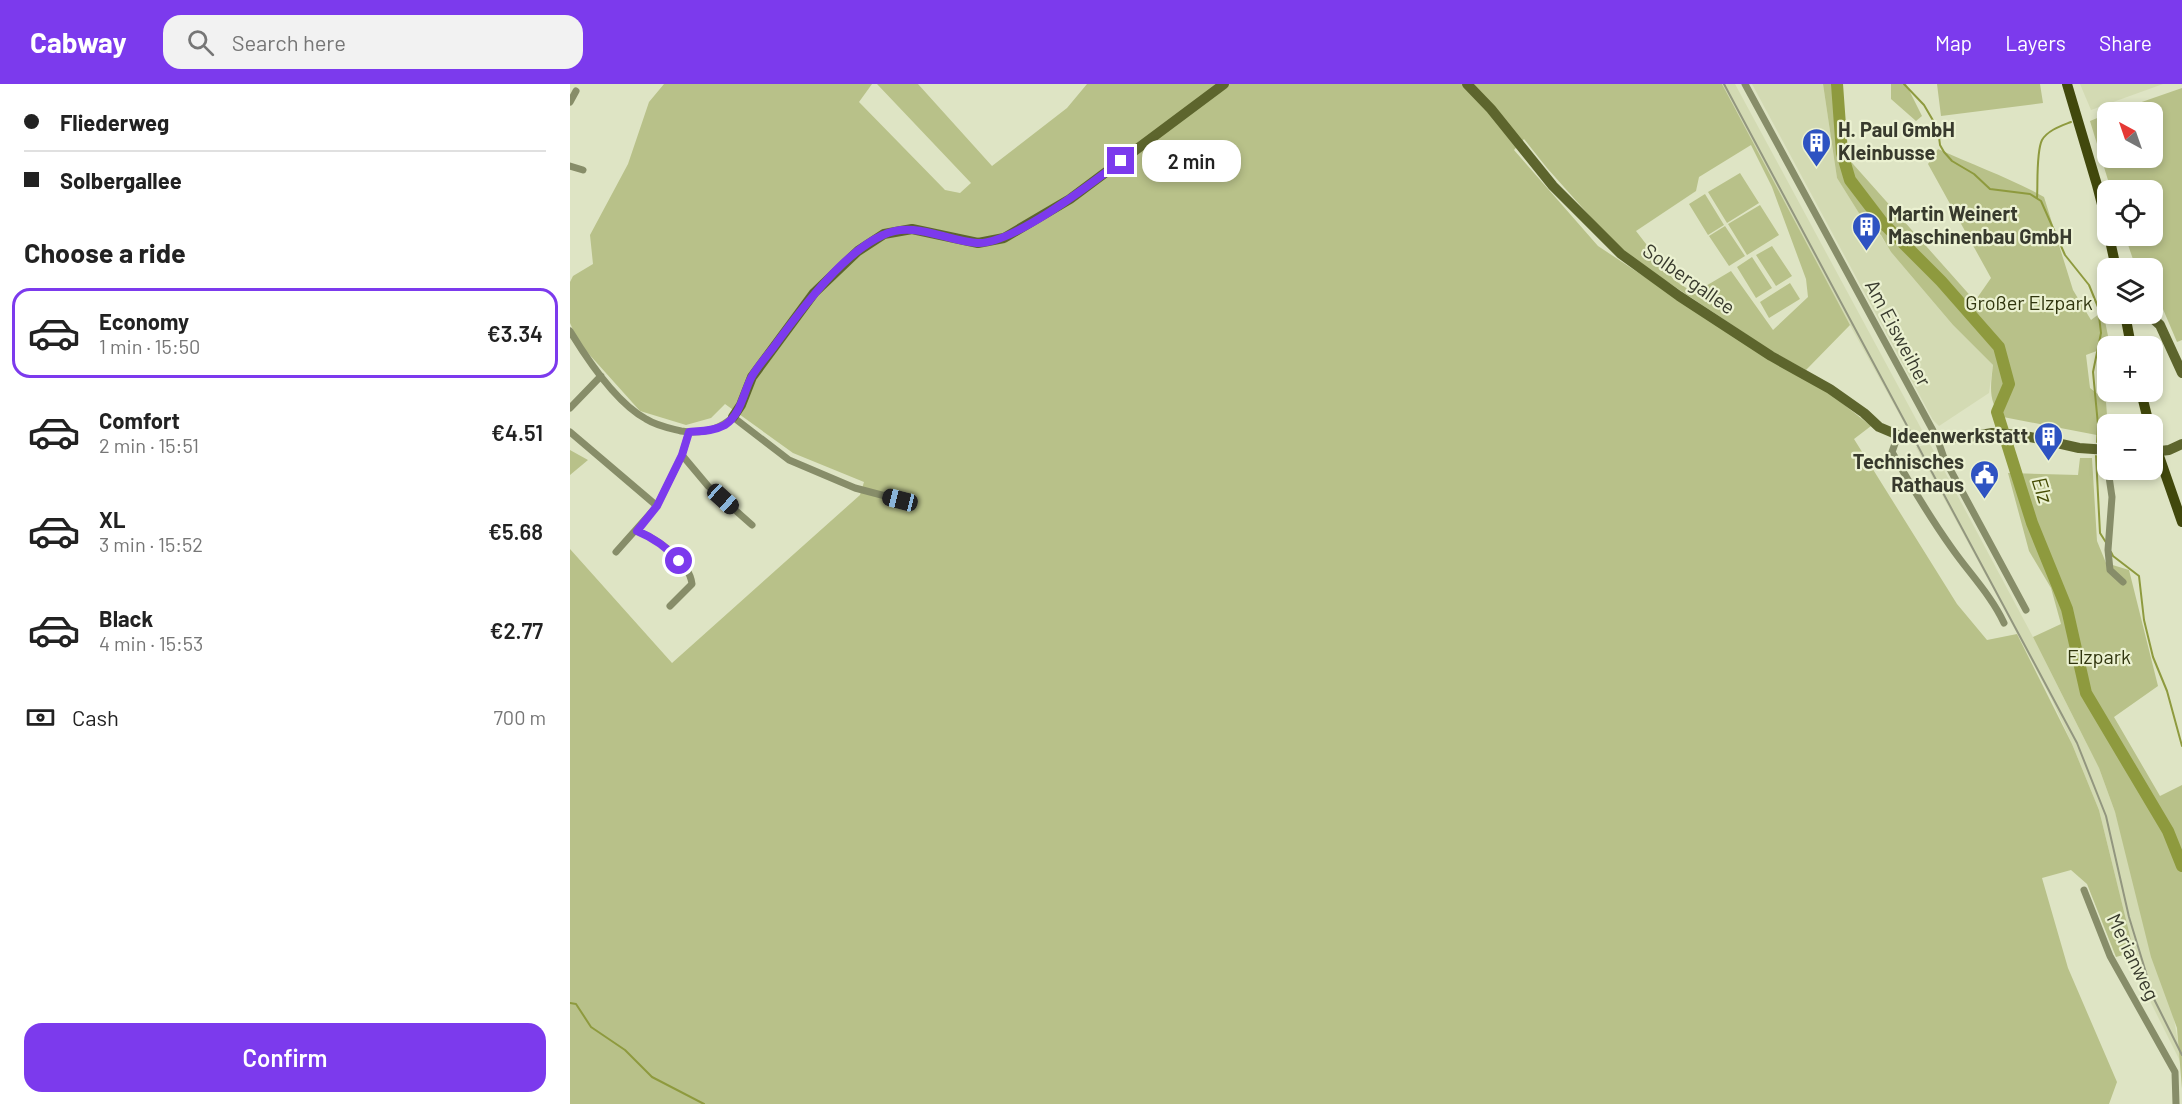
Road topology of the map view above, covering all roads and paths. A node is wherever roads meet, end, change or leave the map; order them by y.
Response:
1 (1224, 84) edge
2 (1467, 84) edge
3 (1744, 84) edge
4 (2067, 84) edge
5 (576, 91) dead end
6 (570, 102) edge
7 (570, 166) edge
8 (583, 170) dead end
9 (2097, 185) edge
10 (2159, 324) edge
11 (570, 331) edge
12 (2182, 373) edge
13 (601, 376) junction
14 (570, 408) edge
15 (733, 417) junction
16 (570, 432) edge
17 (689, 432) junction
18 (1898, 435) junction
19 (1937, 438) junction
20 (2182, 444) edge
21 (2097, 449) edge
22 (2163, 450) edge
23 (682, 455) junction
24 (2163, 473) edge
25 (2110, 480) edge
26 (908, 502) dead end
27 (657, 506) junction
28 (2182, 522) edge
29 (752, 525) dead end
30 (637, 531) junction
31 (616, 552) dead end
32 (2123, 582) dead end
33 (670, 606) dead end
34 (2026, 610) dead end
35 (2004, 623) dead end
36 (2084, 890) dead end
37 (2176, 1104) edge

1 - 15 street
2 - 18 street, Solbergallee
3 - 19 street, Am Eisweiher
4 - 9 main road
5 - 6 street
7 - 8 street
10 - 12 street
11 - 13 street
13 - 14 street
13 - 17 street
15 - 17 street
15 - 26 street
16 - 27 street
17 - 23 street
18 - 19 street, Solbergallee
18 - 35 street
19 - 21 street, Solbergallee
19 - 34 street, Am Eisweiher
20 - 22 street
23 - 27 street
23 - 29 street
24 - 28 main road
25 - 32 street
27 - 30 street
30 - 31 street
30 - 33 street
36 - 37 street, Merianweg

